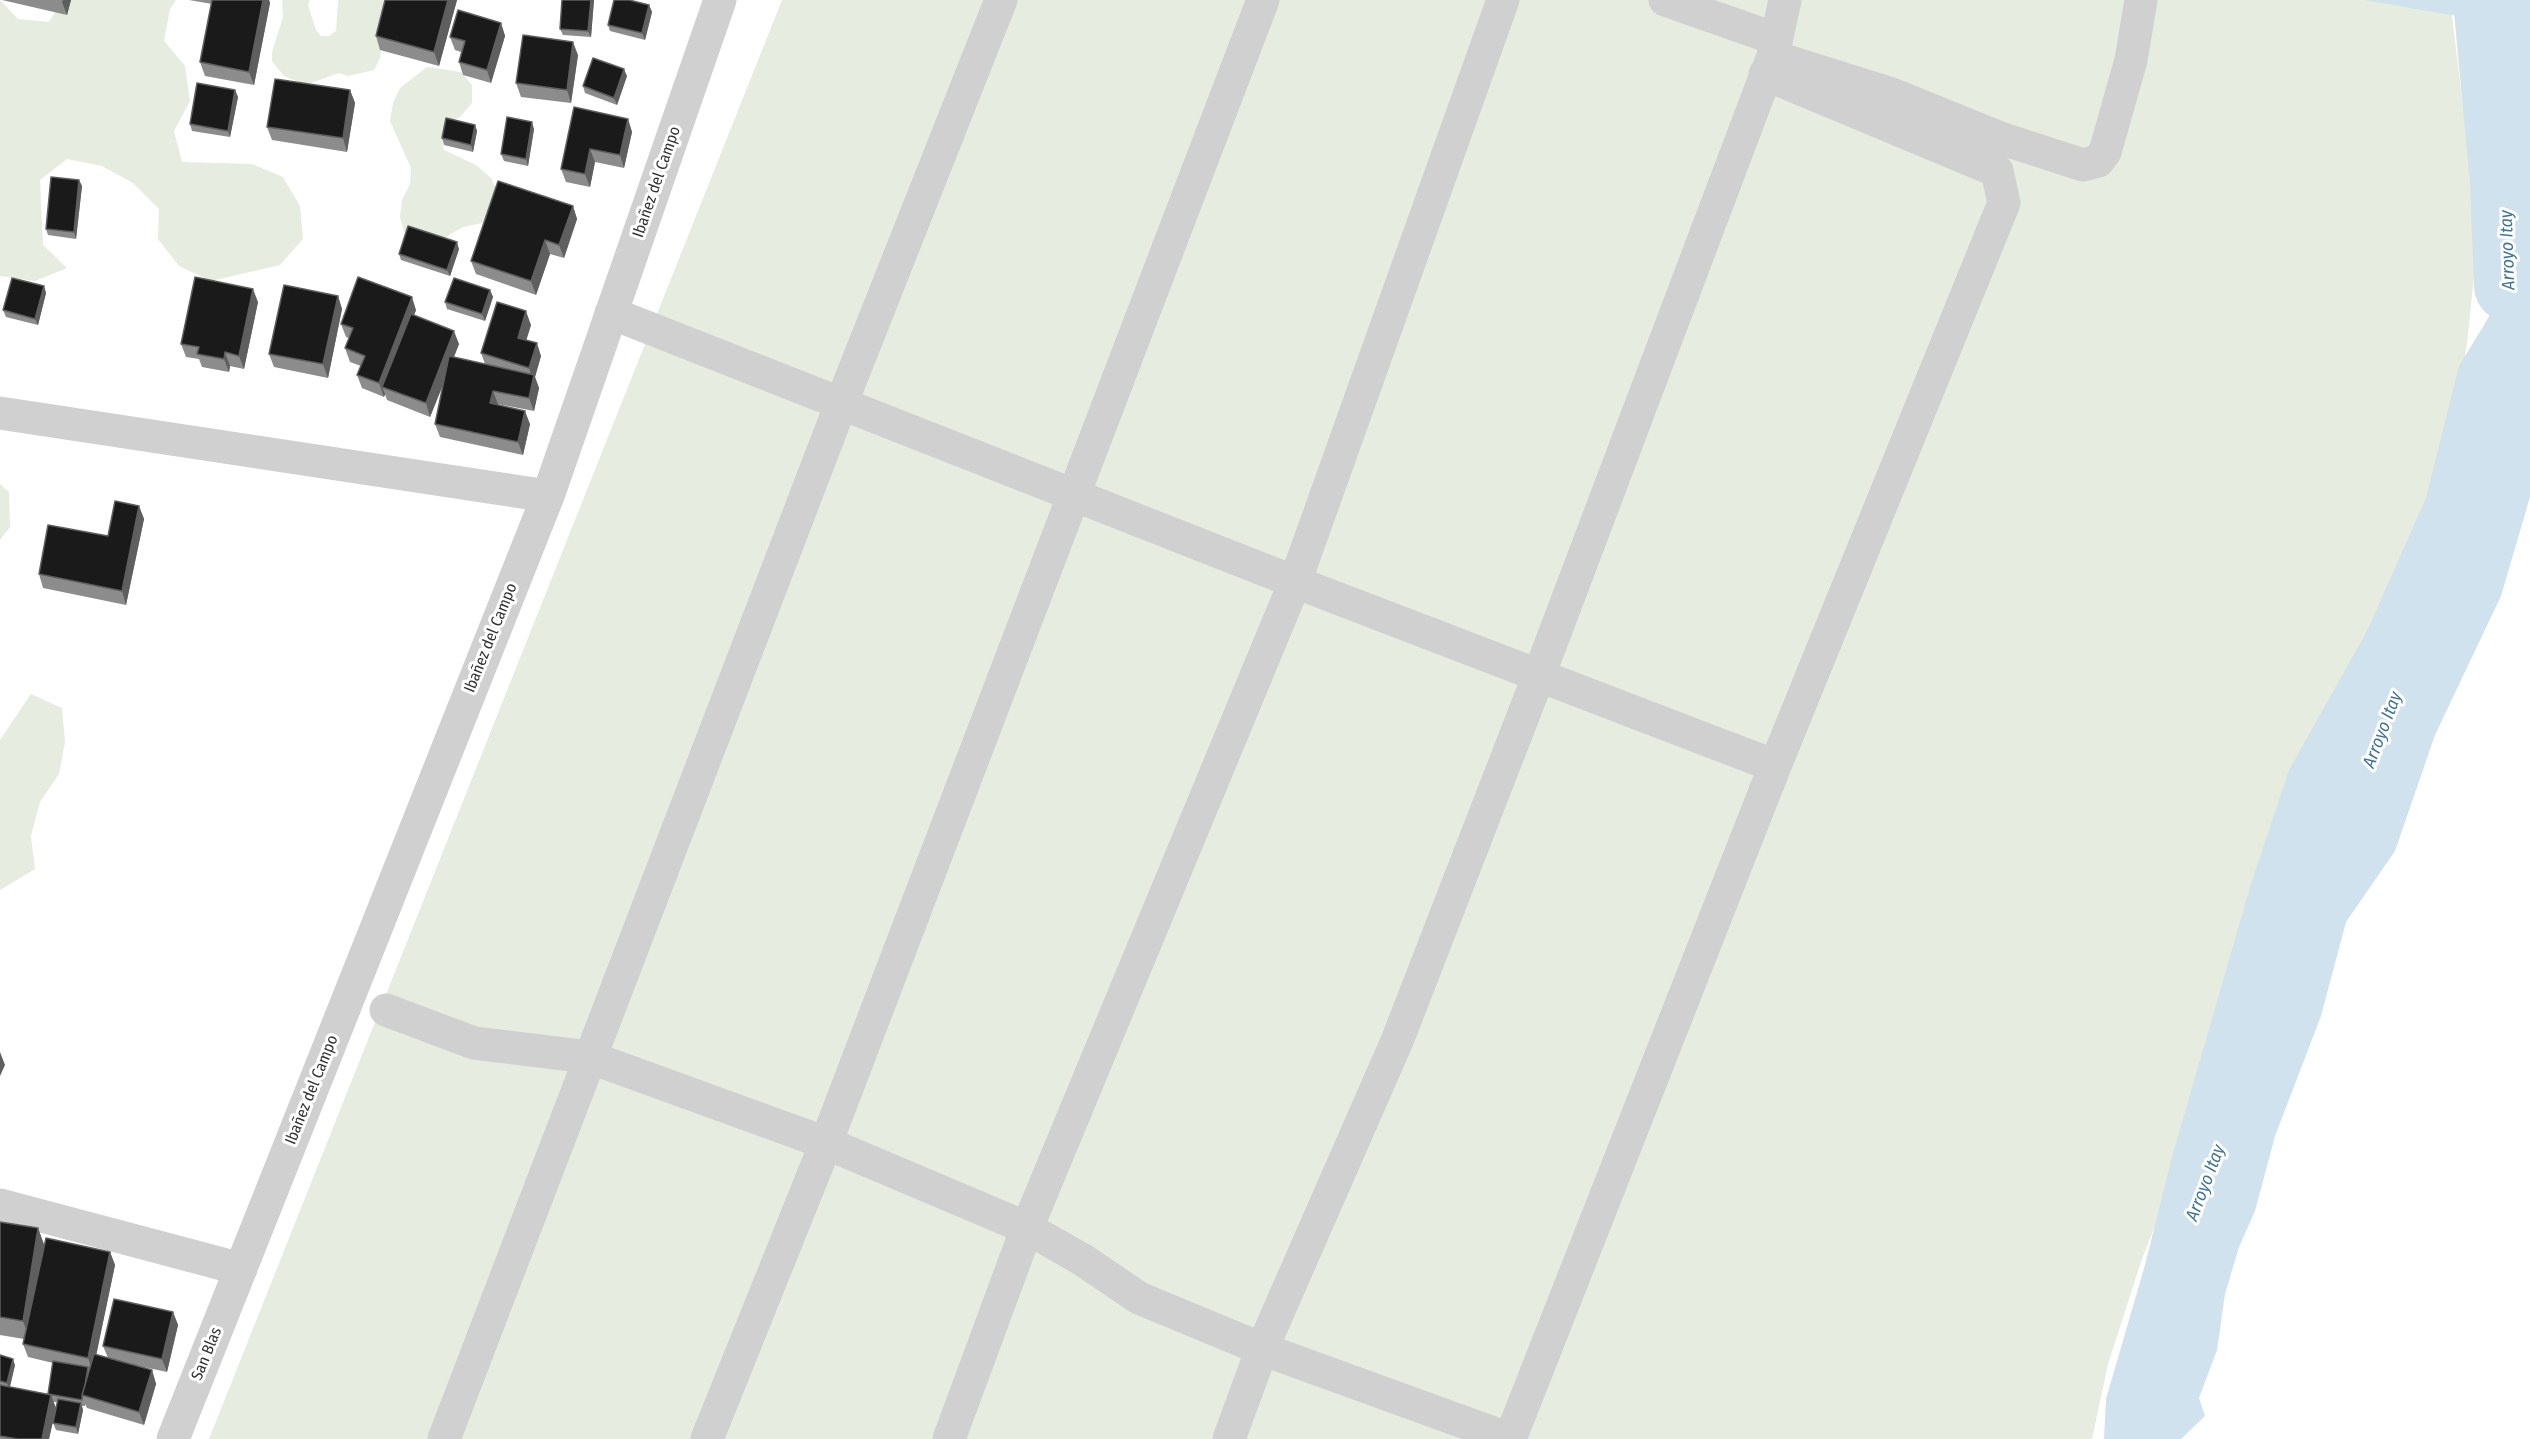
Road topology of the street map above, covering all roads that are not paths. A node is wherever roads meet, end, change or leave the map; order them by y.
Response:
1 (720, 0) edge
2 (1001, 0) edge
3 (1263, 0) edge
4 (1503, 0) edge
5 (1665, 0) edge
6 (1785, 0) edge
7 (2141, 0) edge
8 (1771, 56) junction
9 (611, 313) junction
10 (841, 404) junction
11 (0, 413) edge
12 (1074, 495) junction
13 (548, 496) junction
14 (1295, 582) junction
15 (1539, 675) junction
16 (1775, 766) junction
17 (386, 1010) dead end
18 (589, 1058) junction
19 (826, 1143) junction
20 (0, 1205) edge
21 (1027, 1228) junction
22 (241, 1269) junction
23 (1262, 1349) junction
24 (173, 1439) edge
25 (444, 1439) edge
26 (707, 1439) edge
27 (949, 1439) edge
28 (1229, 1439) edge
29 (1510, 1439) edge

1 - 9 street, Ibañez del Campo
2 - 10 street
3 - 12 street
4 - 14 street
5 - 8 street
6 - 8 street
7 - 8 street
8 - 15 street
8 - 16 street
9 - 10 street
9 - 13 street, Ibañez del Campo
10 - 12 street
10 - 18 street
11 - 13 street
12 - 14 street
12 - 19 street
13 - 22 street, Ibañez del Campo
14 - 15 street
14 - 21 street
15 - 16 street
15 - 23 street
16 - 29 street
17 - 18 street
18 - 19 street
18 - 25 street
19 - 21 street
19 - 26 street
20 - 22 street
21 - 23 street
21 - 27 street
22 - 24 street, San Blas
23 - 28 street
23 - 29 street

